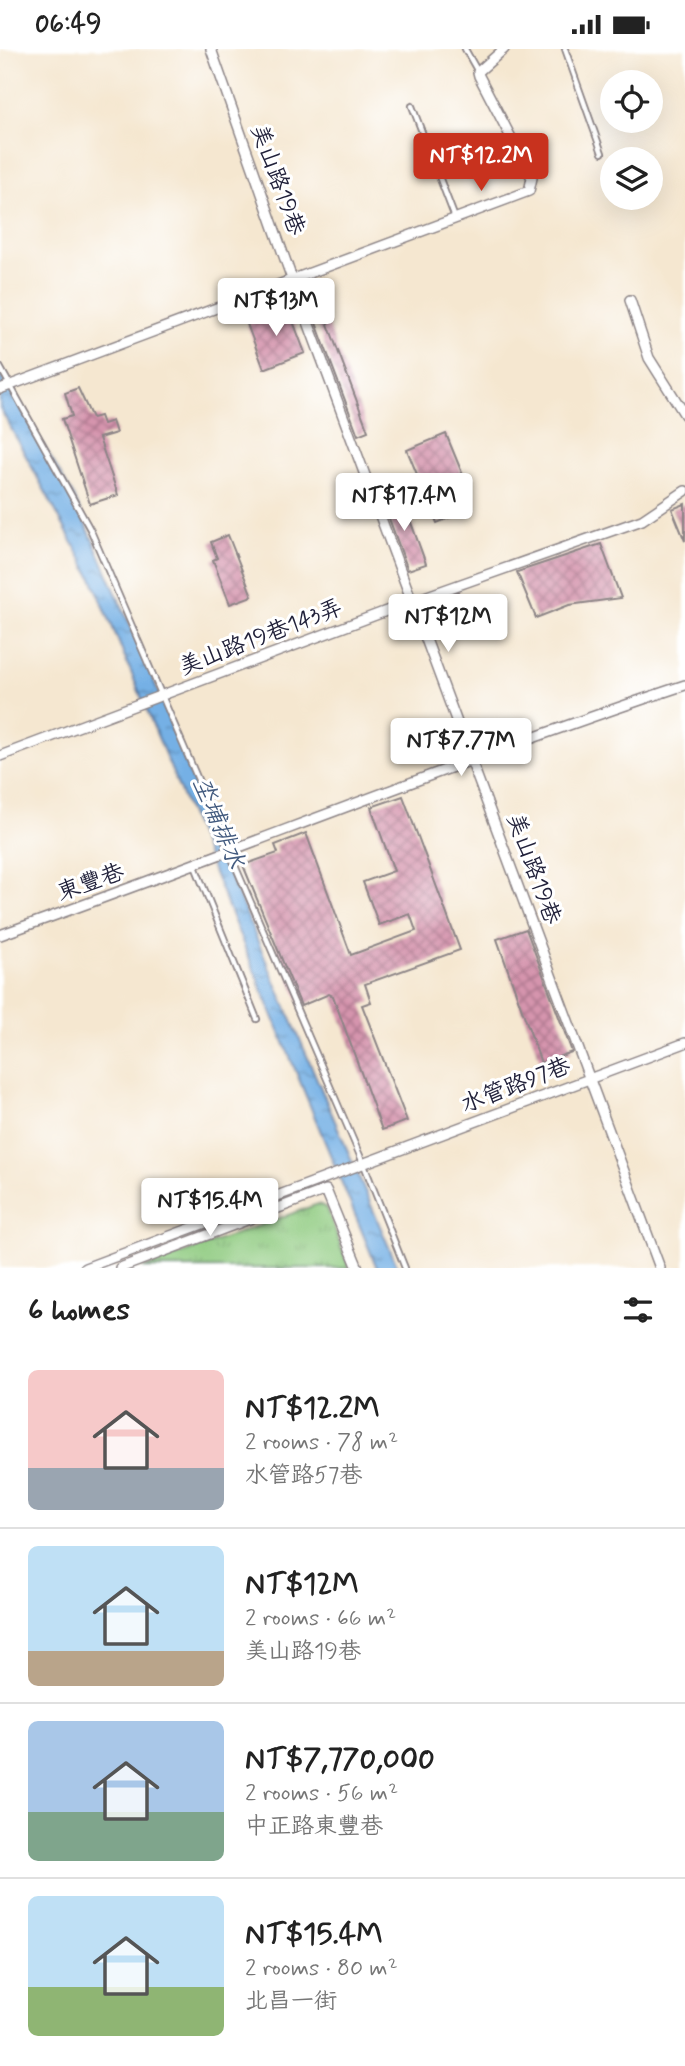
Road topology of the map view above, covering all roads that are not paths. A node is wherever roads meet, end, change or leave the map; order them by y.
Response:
1 (211, 49) edge
2 (465, 49) edge
3 (504, 49) edge
4 (565, 49) edge
5 (478, 72) junction
6 (412, 106) dead end
7 (600, 147) edge
8 (455, 218) junction
9 (292, 279) junction
10 (630, 300) dead end
11 (0, 367) edge
12 (11, 384) junction
13 (0, 389) edge
14 (685, 415) edge
15 (685, 491) edge
16 (413, 601) junction
17 (685, 685) edge
18 (163, 697) junction
19 (0, 756) edge
20 (471, 758) junction
21 (229, 852) junction
22 (195, 866) junction
23 (0, 935) edge
24 (257, 1019) dead end
25 (685, 1043) edge
26 (590, 1079) junction
27 (362, 1166) junction
28 (326, 1185) junction
29 (85, 1268) edge
30 (120, 1268) edge
31 (358, 1268) edge
32 (405, 1268) edge
33 (660, 1268) edge

1 - 9 street, 美山路19巷
2 - 5 lane
3 - 5 street
4 - 7 lane
5 - 8 street
6 - 8 lane
8 - 9 street
9 - 12 street
9 - 16 street, 美山路19巷
10 - 14 street
11 - 12 lane
12 - 13 street
12 - 18 lane
15 - 16 street, 美山路19巷143弄
16 - 18 street, 美山路19巷143弄
16 - 20 street, 美山路19巷
17 - 20 street, 東豐巷
18 - 19 street, 美山路19巷143弄
18 - 21 lane
20 - 21 street, 東豐巷
20 - 26 street, 美山路19巷
21 - 22 street, 東豐巷
21 - 27 lane
22 - 23 street, 東豐巷
22 - 24 lane
25 - 26 street, 水管路97巷
26 - 27 street, 水管路97巷
26 - 33 street, 美山路19巷
27 - 28 street, 水管路97巷
27 - 32 lane
28 - 29 street
28 - 30 street
28 - 31 street

